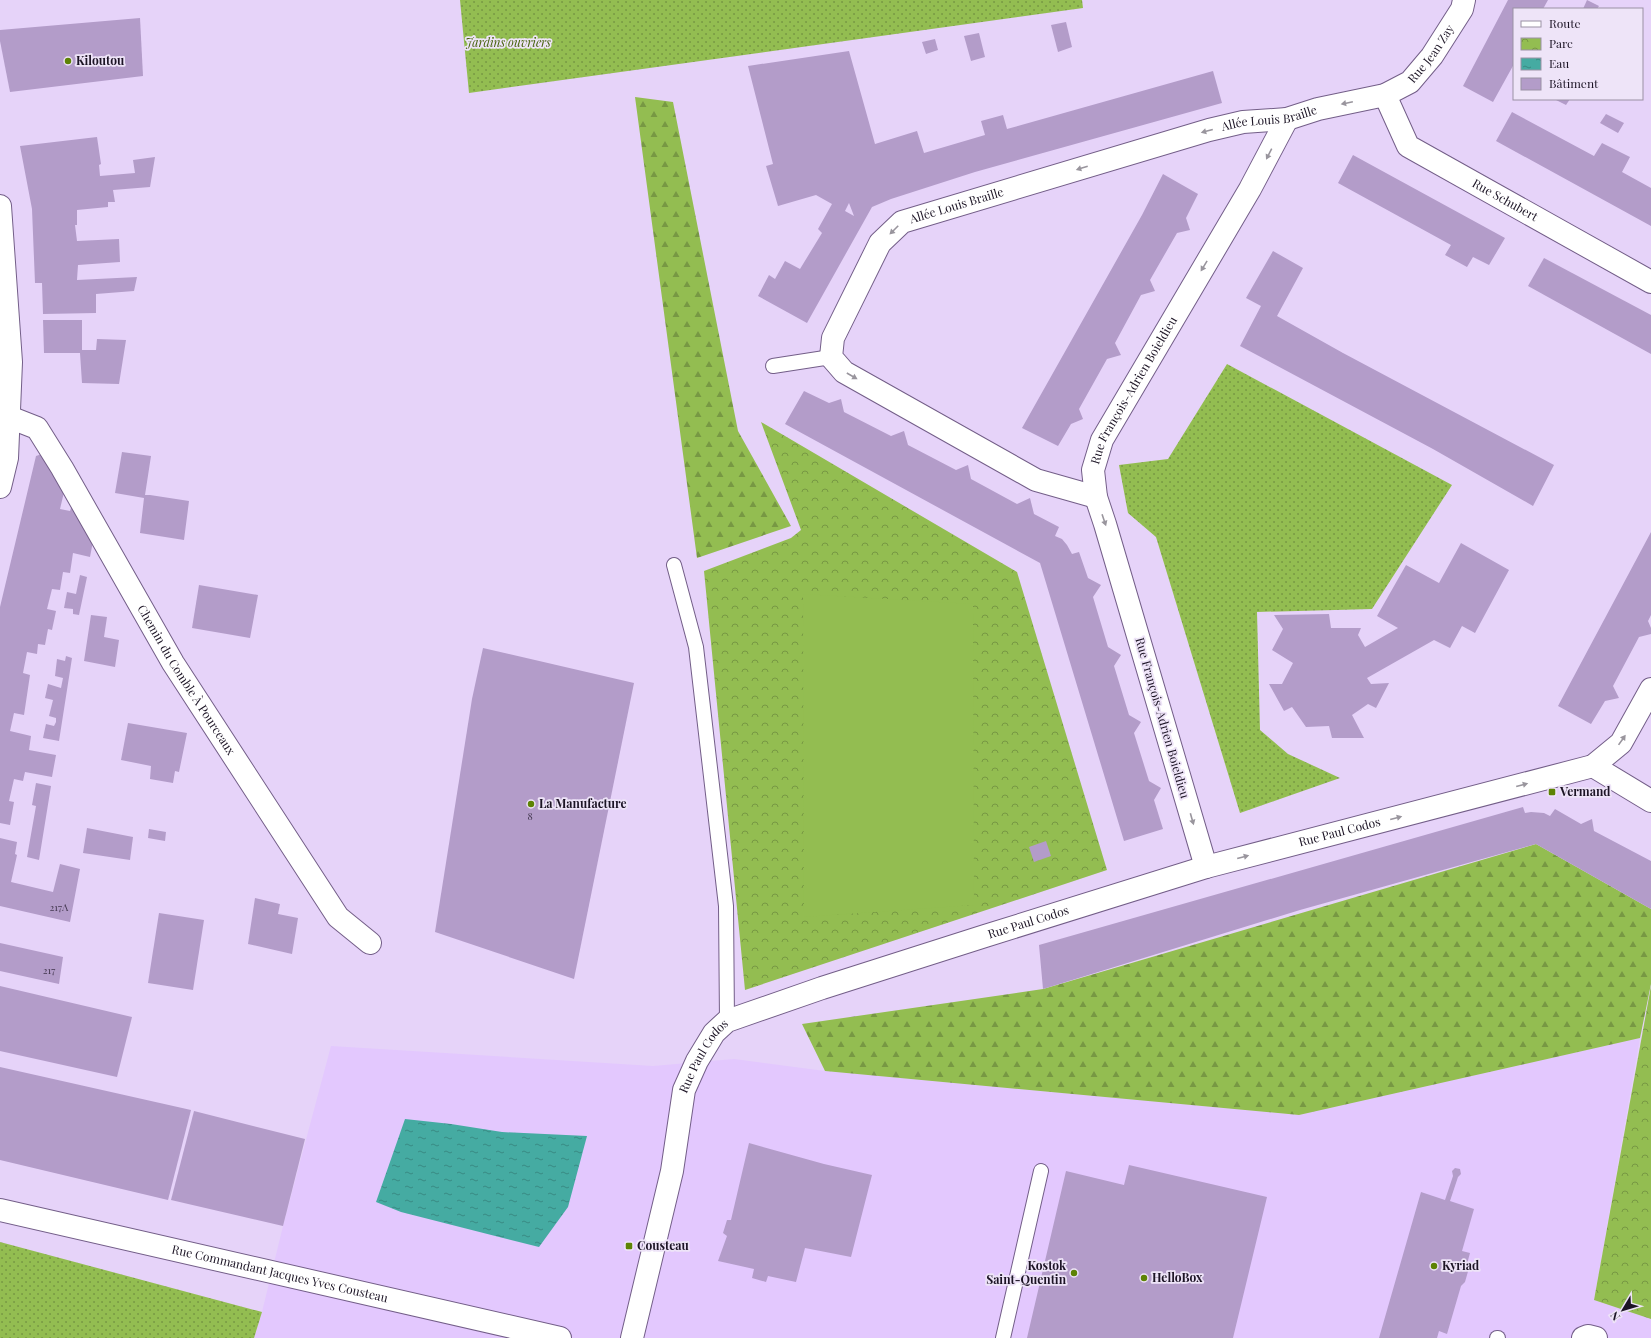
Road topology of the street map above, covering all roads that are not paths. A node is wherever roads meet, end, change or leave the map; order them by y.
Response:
1 (1464, 0) edge
2 (1385, 95) junction
3 (1287, 119) junction
4 (0, 206) edge
5 (1651, 282) edge
6 (831, 356) junction
7 (5, 362) edge
8 (773, 366) dead end
9 (9, 417) junction
10 (0, 487) edge
11 (1096, 498) junction
12 (674, 565) dead end
13 (1651, 689) edge
14 (1593, 766) junction
15 (1651, 801) edge
16 (1206, 867) junction
17 (370, 943) dead end
18 (727, 1021) junction
19 (1041, 1171) dead end
20 (0, 1210) edge
21 (560, 1338) edge
22 (632, 1338) edge
23 (1003, 1338) edge
24 (1583, 1338) edge
25 (1596, 1338) edge

1 - 2 street, Rue Jean Zay
2 -> 3 street, Allée Louis Braille
2 - 5 street, Rue Schubert
3 -> 6 street, Allée Louis Braille
3 -> 11 street, Rue François-Adrien Boieldieu
4 - 7 street
6 - 8 lane
6 -> 11 street
7 - 9 street
9 - 10 street
9 - 17 street, Chemin du Comble À Pourceaux
11 -> 16 street, Rue François-Adrien Boieldieu
12 - 18 lane
14 -> 13 street
14 - 15 street
16 -> 14 street, Rue Paul Codos
16 - 18 street, Rue Paul Codos
18 - 22 street, Rue Paul Codos
19 - 23 lane
20 - 21 street, Rue Commandant Jacques Yves Cousteau
24 - 25 street

